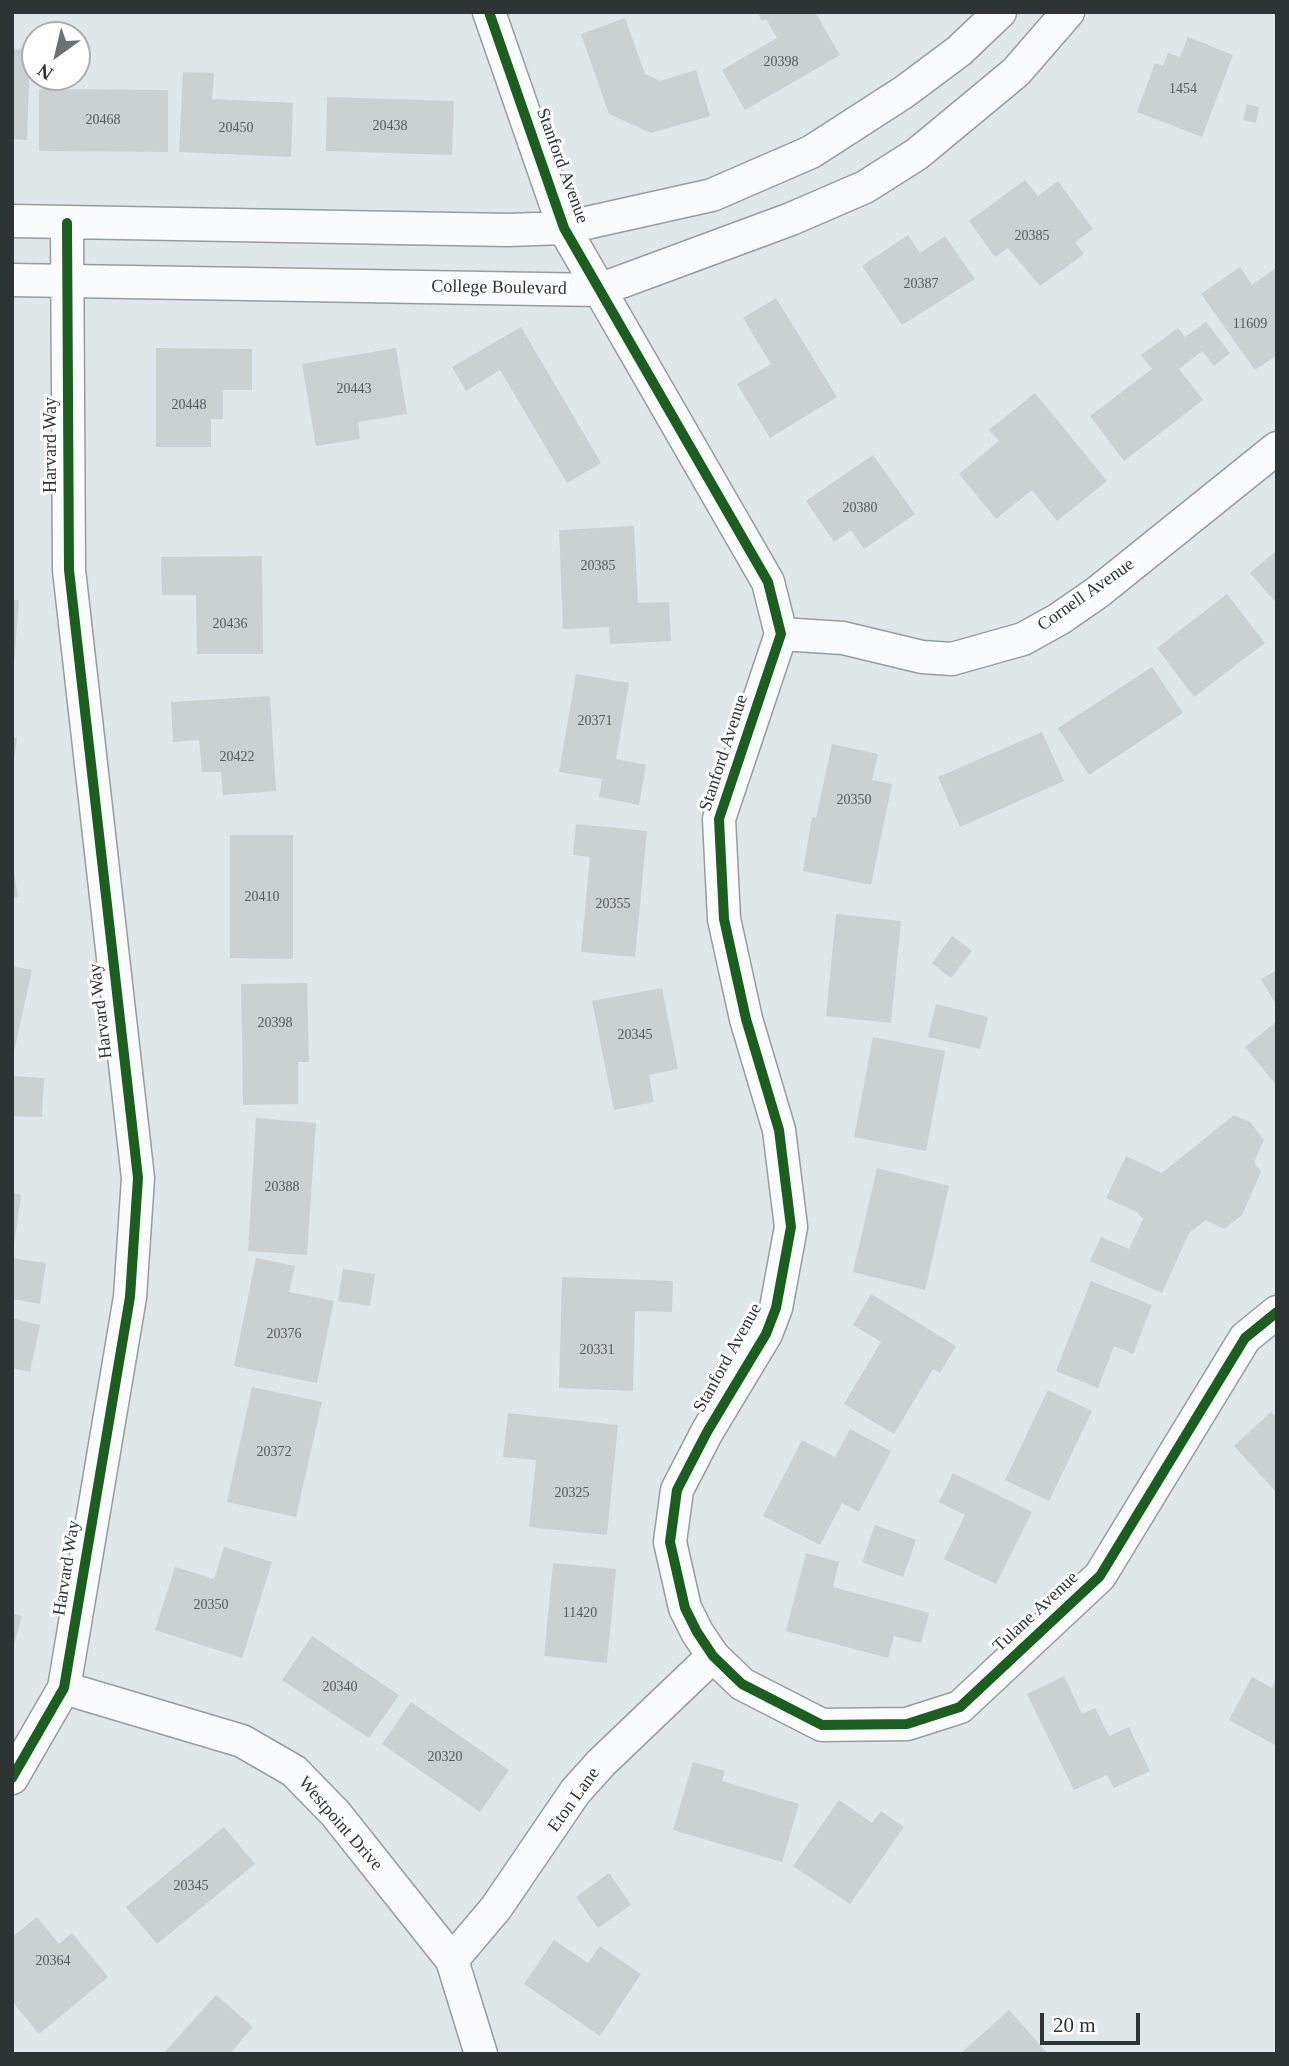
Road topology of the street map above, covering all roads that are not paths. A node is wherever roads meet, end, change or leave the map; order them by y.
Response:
1 (489, 12) edge
2 (1000, 12) edge
3 (1068, 12) edge
4 (12, 221) edge
5 (66, 223) junction
6 (564, 228) junction
7 (12, 279) edge
8 (68, 281) junction
9 (600, 290) junction
10 (1277, 448) edge
11 (780, 634) junction
12 (1277, 1312) edge
13 (713, 1656) junction
14 (64, 1688) junction
15 (12, 1778) edge
16 (452, 1960) junction
17 (481, 2054) edge

1 - 6 street, Stanford Avenue
2 - 6 street
3 - 9 street, College Boulevard
4 - 5 street
5 - 6 street
5 - 8 street, Harvard Way
6 - 9 street, Stanford Avenue
7 - 8 street, College Boulevard
8 - 9 street, College Boulevard
8 - 14 street, Harvard Way
9 - 11 street, Stanford Avenue
10 - 11 street, Cornell Avenue
11 - 13 street, Stanford Avenue
12 - 13 street, Tulane Avenue
13 - 16 street, Eton Lane
14 - 15 street, Harvard Way
14 - 16 street, Westpoint Drive
16 - 17 street, Westpoint Drive

